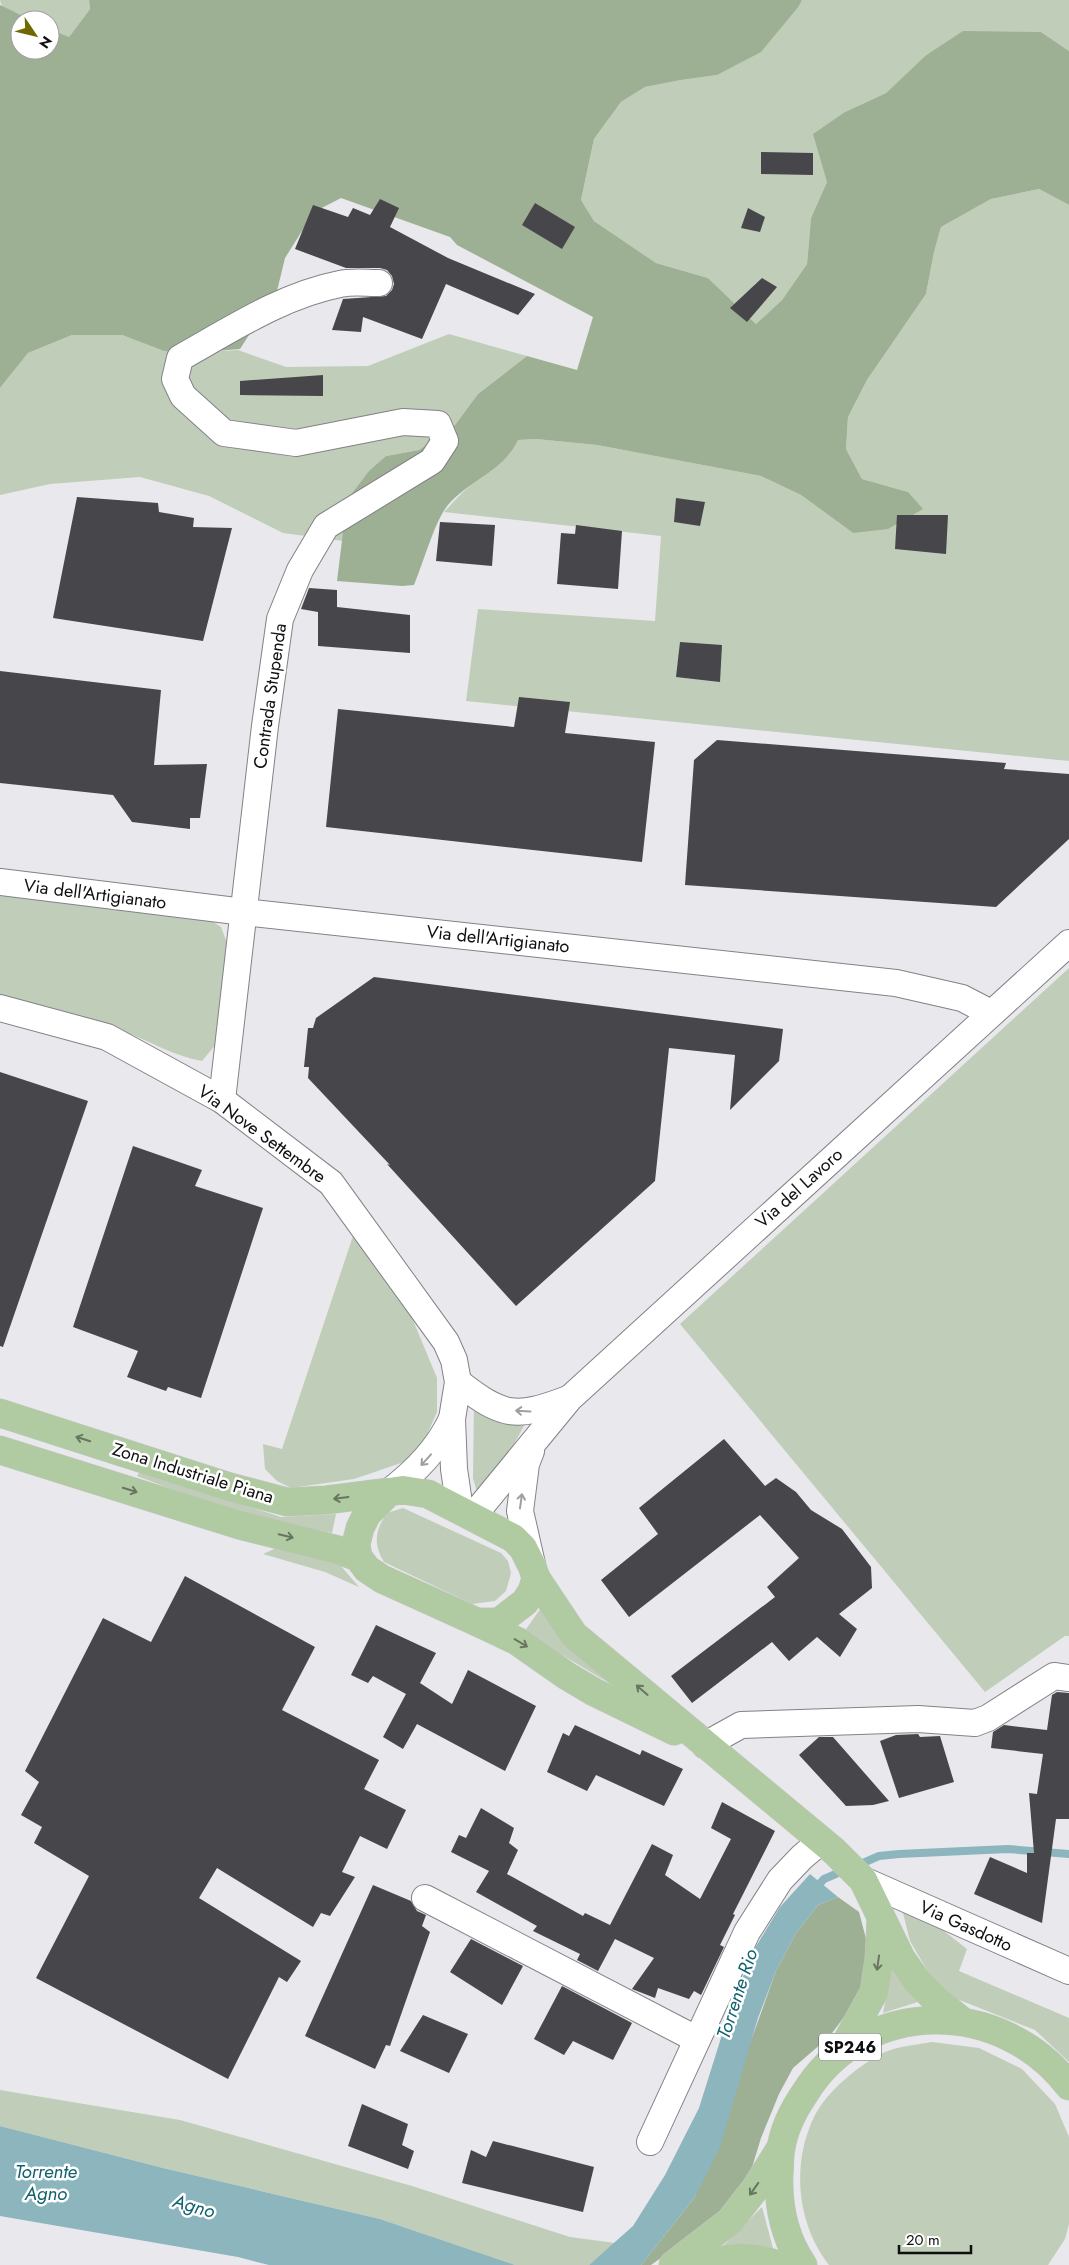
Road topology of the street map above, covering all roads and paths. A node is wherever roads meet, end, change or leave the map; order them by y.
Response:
1 (379, 283) dead end
2 (0, 882) edge
3 (244, 912) junction
4 (1069, 943) edge
5 (0, 1008) edge
6 (991, 1013) junction
7 (222, 1100) junction
8 (458, 1382) junction
9 (569, 1399) junction
10 (0, 1413) edge
11 (452, 1419) junction
12 (536, 1438) junction
13 (0, 1450) edge
14 (389, 1492) junction
15 (467, 1513) junction
16 (358, 1557) junction
17 (534, 1572) junction
18 (477, 1622) junction
19 (1069, 1678) edge
20 (705, 1745) junction
21 (827, 1846) junction
22 (863, 1880) junction
23 (425, 1898) dead end
24 (881, 1914) junction
25 (1069, 1971) edge
26 (962, 2021) junction
27 (696, 2039) junction
28 (841, 2052) junction
29 (1069, 2086) edge
30 (650, 2142) dead end
31 (781, 2148) junction
32 (673, 2265) edge
33 (707, 2265) edge
34 (780, 2265) edge
35 (803, 2265) edge

1 - 3 street, Contrada Stupenda
2 - 3 street, Via dell'Artigianato
3 - 6 street, Via dell'Artigianato
3 - 7 street
4 - 6 street, Via del Lavoro
5 - 7 street, Via Nove Settembre
6 - 9 street, Via del Lavoro
7 - 8 street, Via Nove Settembre
9 -> 8 street
8 - 11 street, Via Nove Settembre
9 - 12 street, Via del Lavoro
14 -> 10 main road, Zona Industriale Piana
11 -> 14 street, Via Nove Settembre
11 - 15 street, Via Nove Settembre
12 - 15 street, Via del Lavoro
17 -> 12 street, Via del Lavoro
13 -> 16 main road, Zona Industriale Piana
14 - 15 main road, Zona Industriale Piana
14 - 16 main road
15 - 17 main road, Zona Industriale Piana
16 - 18 main road
17 - 18 main road
20 -> 17 main road, Zona Industriale Piana
18 -> 20 main road
19 - 20 street
20 - 21 main road
21 - 22 main road
21 - 27 street
22 - 24 main road
22 - 25 street, Via Gasdotto
23 - 27 street
24 - 26 main road
24 -> 28 main road
26 - 28 main road, SP246
26 - 29 main road, SP246
27 - 30 street
28 - 31 main road, SP246
31 -> 32 main road, SP246
31 - 35 main road, SP246
33 - 34 main road

